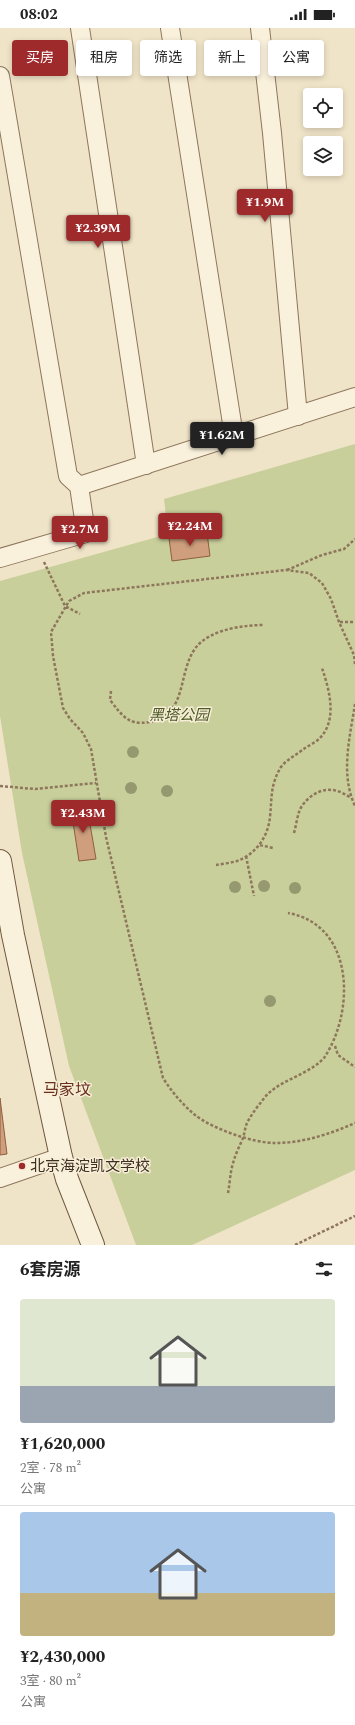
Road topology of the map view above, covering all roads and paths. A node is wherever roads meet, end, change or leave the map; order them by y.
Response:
1 (80, 28) edge
2 (170, 28) edge
3 (260, 28) edge
4 (0, 76) edge
5 (355, 397) edge
6 (298, 416) junction
7 (234, 436) junction
8 (146, 465) junction
9 (79, 486) junction
10 (355, 539) edge
11 (37, 547) junction
12 (0, 558) edge
13 (286, 570) junction
14 (65, 606) junction
15 (80, 614) dead end
16 (339, 622) junction
17 (355, 622) edge
18 (264, 625) dead end
19 (355, 664) edge
20 (322, 668) dead end
21 (112, 691) dead end
22 (355, 704) edge
23 (96, 783) junction
24 (0, 786) edge
25 (351, 798) junction
26 (355, 806) edge
27 (294, 833) dead end
28 (260, 845) junction
29 (273, 848) dead end
30 (246, 856) junction
31 (0, 861) edge
32 (216, 865) dead end
33 (254, 896) dead end
34 (288, 913) dead end
35 (337, 943) dead end
36 (340, 1035) dead end
37 (335, 1045) junction
38 (355, 1067) edge
39 (355, 1123) edge
40 (243, 1137) junction
41 (61, 1157) junction
42 (0, 1178) edge
43 (228, 1193) dead end
44 (355, 1216) edge
45 (93, 1245) edge
46 (295, 1245) edge

1 - 8 street
2 - 7 street
3 - 6 street
4 - 9 street
5 - 6 street
6 - 7 street
7 - 8 street
8 - 9 street
9 - 11 street
10 - 13 path
11 - 12 street
11 - 14 path
13 - 14 path
13 - 16 path
14 - 15 path
14 - 23 path
16 - 17 path
16 - 19 path
18 - 21 path
20 - 28 path
22 - 25 path
23 - 24 path
23 - 40 path
25 - 26 path
25 - 27 path
28 - 29 path
28 - 30 path
30 - 32 path
30 - 33 path
31 - 41 street
34 - 35 path
36 - 37 path
37 - 38 path
37 - 40 path
39 - 40 path
40 - 43 path
41 - 42 street
41 - 45 street
44 - 46 path

